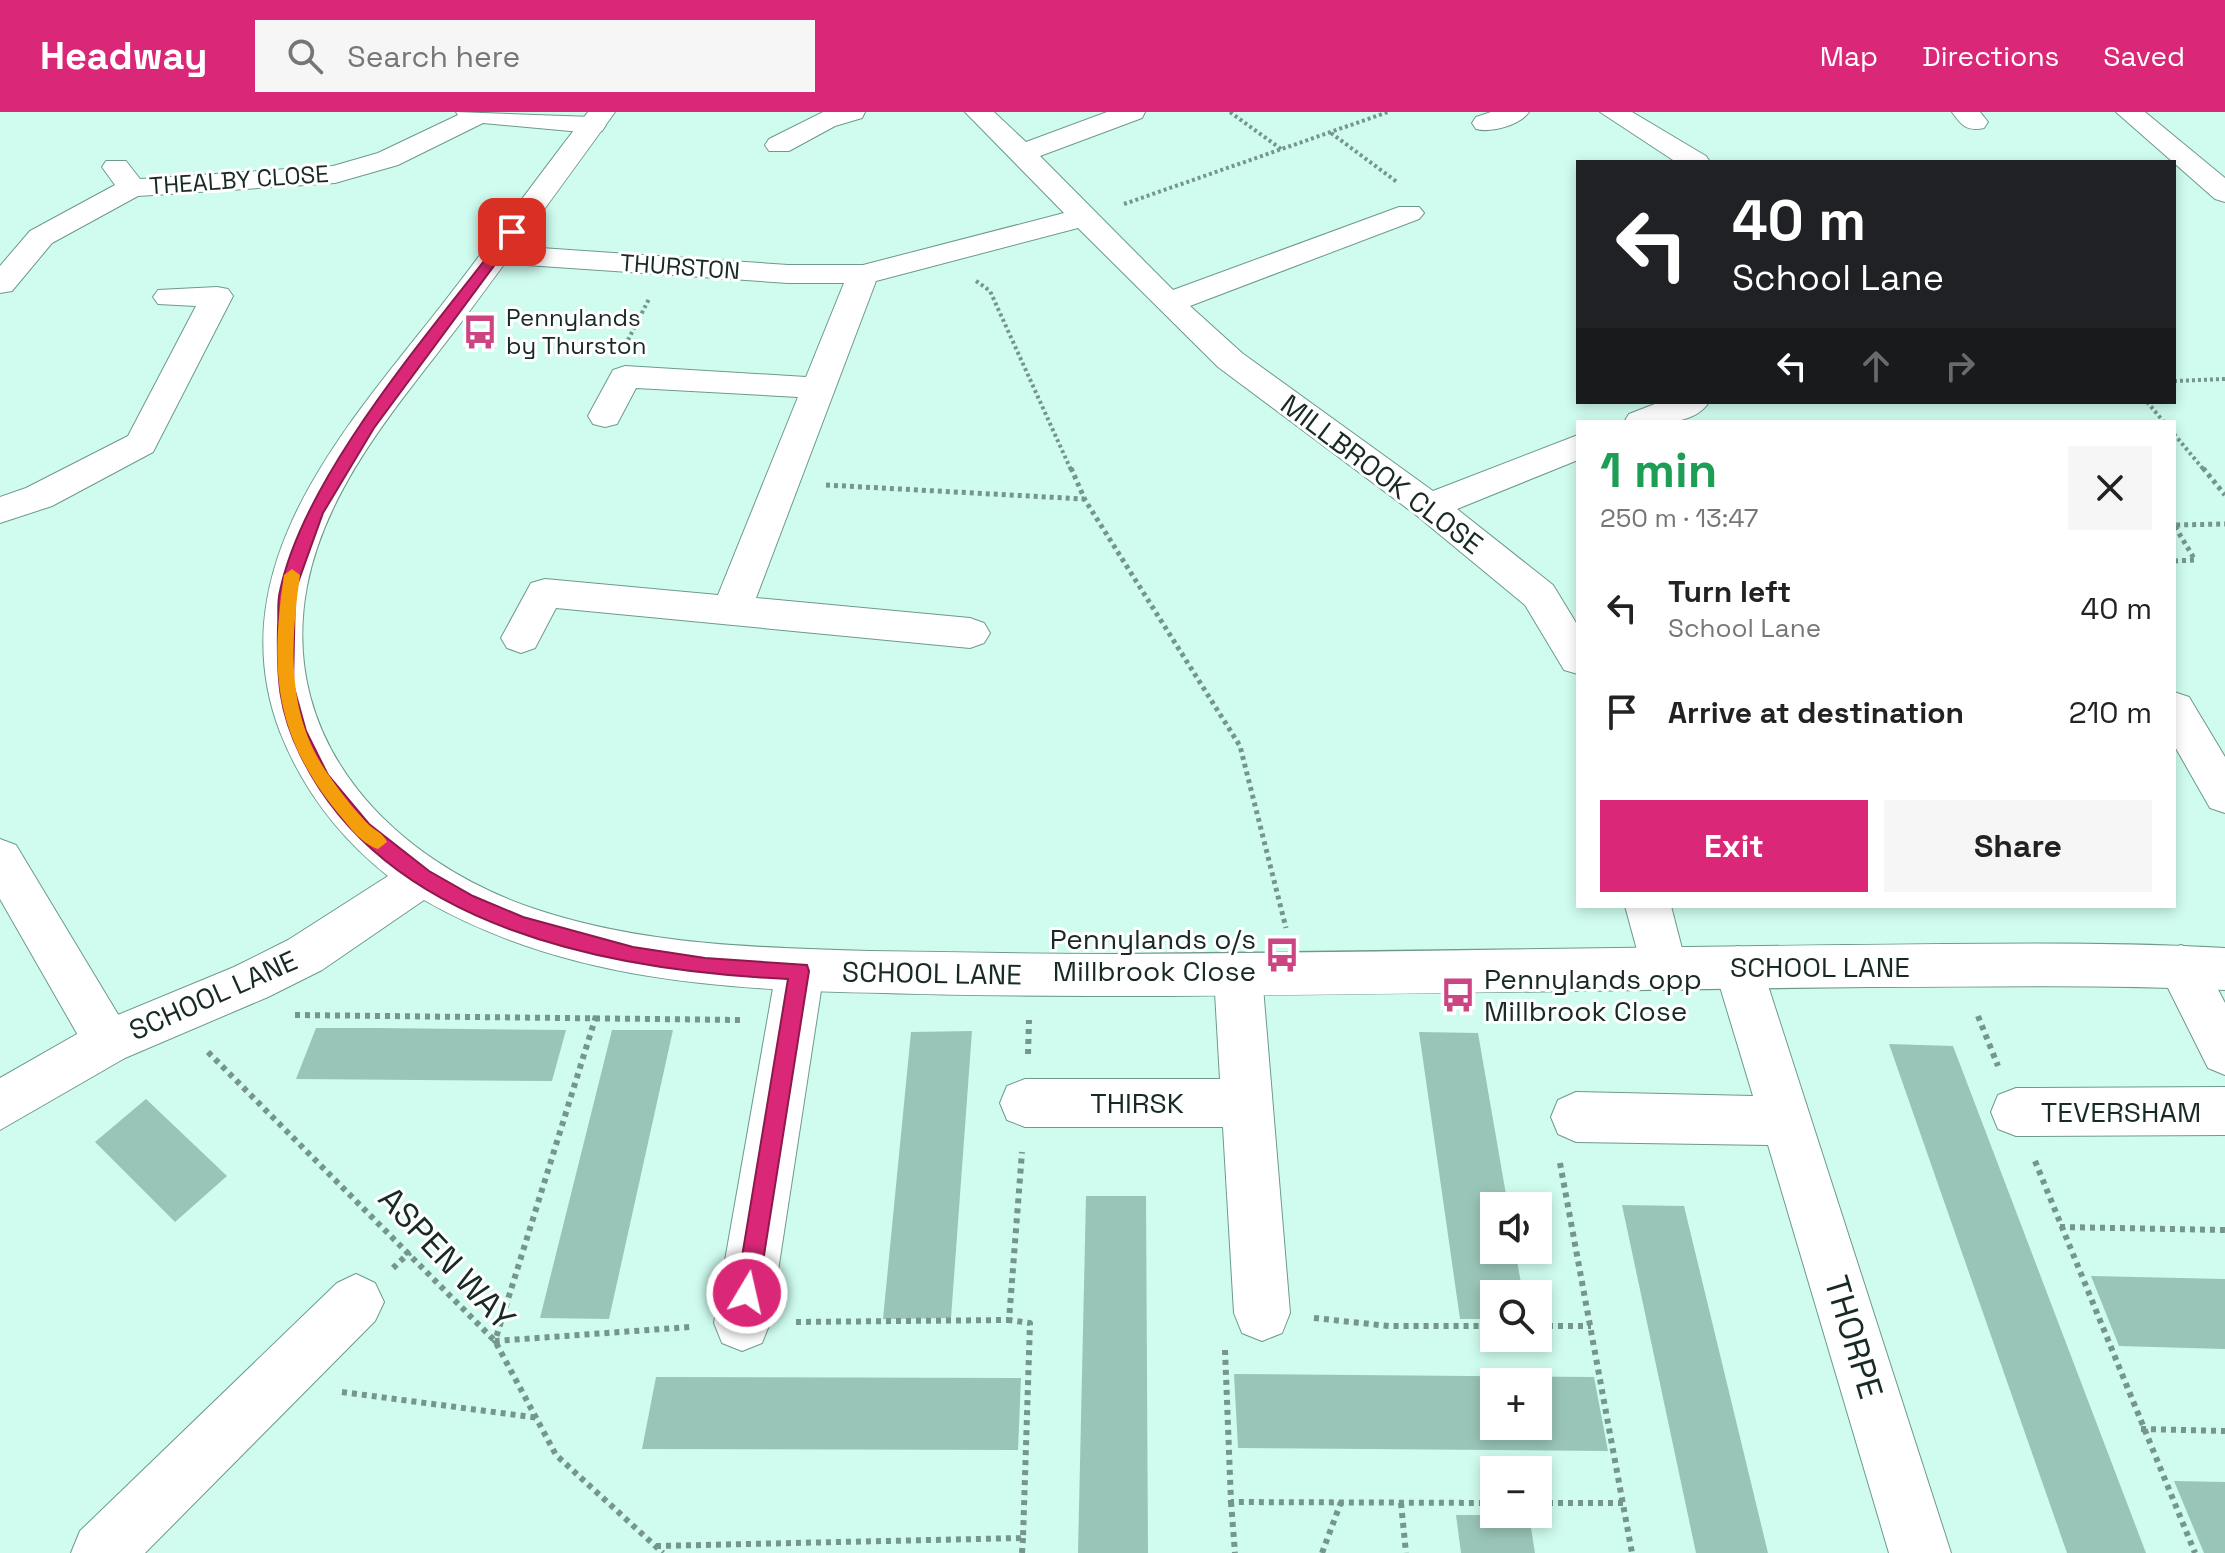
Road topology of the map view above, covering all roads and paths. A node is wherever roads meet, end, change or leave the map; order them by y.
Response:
1 (852, 112) edge
2 (978, 112) edge
3 (1132, 112) edge
4 (1230, 112) edge
5 (1388, 112) edge
6 (1516, 112) edge
7 (1613, 112) edge
8 (2129, 112) edge
9 (474, 114) edge
10 (597, 118) edge
11 (1486, 123) dead end
12 (1330, 132) junction
13 (779, 145) dead end
14 (1282, 149) junction
15 (1022, 153) junction
16 (1693, 160) edge
17 (2219, 182) edge
18 (1409, 213) joint
19 (1085, 217) junction
20 (497, 254) junction
21 (943, 257) junction
22 (666, 266) junction
23 (863, 274) junction
24 (1, 284) edge
25 (169, 297) dead end
26 (1168, 303) junction
27 (625, 377) junction
28 (2225, 379) edge
29 (2176, 381) edge
30 (819, 388) junction
31 (1687, 404) edge
32 (2149, 404) edge
33 (605, 416) dead end
34 (1646, 420) edge
35 (2162, 420) edge
36 (2176, 436) edge
37 (1576, 448) edge
38 (781, 483) junction
39 (2225, 495) edge
40 (1085, 500) junction
41 (1429, 506) junction
42 (0, 510) edge
43 (2225, 524) edge
44 (2176, 525) edge
45 (2176, 528) edge
46 (2176, 561) edge
47 (731, 612) junction
48 (970, 633) dead end
49 (521, 638) dead end
50 (1576, 656) edge
51 (2176, 711) edge
52 (2225, 795) edge
53 (0, 858) edge
54 (423, 877) junction
55 (1648, 908) edge
56 (1738, 967) junction
57 (2203, 967) edge
58 (1663, 968) junction
59 (800, 971) junction
60 (1297, 974) junction
61 (1032, 975) junction
62 (1238, 975) junction
63 (170, 1014) junction
64 (280, 1015) dead end
65 (596, 1016) junction
66 (1978, 1016) dead end
67 (790, 1022) junction
68 (108, 1042) junction
69 (2225, 1052) edge
70 (1025, 1103) junction
71 (1249, 1103) junction
72 (0, 1106) edge
73 (2225, 1111) edge
74 (2016, 1112) junction
75 (1576, 1117) joint
76 (1787, 1121) junction
77 (2060, 1227) junction
78 (2225, 1230) edge
79 (356, 1302) dead end
80 (1262, 1313) junction
81 (1009, 1320) junction
82 (742, 1323) junction
83 (1480, 1326) edge
84 (1552, 1326) edge
85 (1591, 1326) junction
86 (495, 1341) junction
87 (274, 1383) junction
88 (539, 1418) junction
89 (2141, 1429) junction
90 (2225, 1431) edge
91 (1231, 1502) junction
92 (1341, 1502) junction
93 (1401, 1503) junction
94 (1480, 1503) edge
95 (1552, 1503) edge
96 (1623, 1503) junction
97 (1023, 1538) junction
98 (655, 1546) junction
99 (102, 1553) edge
100 (663, 1553) edge
101 (1022, 1553) edge
102 (1235, 1553) edge
103 (1322, 1553) edge
104 (1406, 1553) edge
105 (1632, 1553) edge
106 (1920, 1553) edge
107 (2195, 1553) edge

1 - 13 street
2 - 15 street, MILLBROOK CLOSE
3 - 15 street
4 - 14 path
5 - 12 path
6 - 11 street
7 - 16 street
8 - 17 street
9 - 10 street
9 - 24 street, THEALBY CLOSE
10 - 20 street, SCHOOL LANE
12 - 14 path
12 - 18 path
14 - 19 path
15 - 19 street, MILLBROOK CLOSE
18 - 26 street
19 - 21 street, THURSTON
19 - 26 street, MILLBROOK CLOSE
20 - 22 street, THURSTON
20 - 54 street, SCHOOL LANE
21 - 23 street, THURSTON
21 - 40 path
22 - 23 street, THURSTON
22 - 27 path
23 - 30 street
25 - 42 street
26 - 41 street, MILLBROOK CLOSE
27 - 30 street
27 - 33 street
28 - 29 path
30 - 38 street
31 - 34 street
32 - 35 path
36 - 39 path
37 - 41 street
38 - 40 path
38 - 47 street
40 - 60 path
41 - 50 street, MILLBROOK CLOSE
43 - 44 path
45 - 46 path
47 - 48 street
47 - 49 street
51 - 52 street
53 - 68 street
54 - 59 street, SCHOOL LANE
54 - 63 street, SCHOOL LANE
55 - 58 street
56 - 57 street, SCHOOL LANE
56 - 58 street, SCHOOL LANE
56 - 76 street, THORPE
57 - 69 street
58 - 60 street, SCHOOL LANE
59 - 61 street, SCHOOL LANE
59 - 67 street
60 - 62 street, SCHOOL LANE
61 - 62 street, SCHOOL LANE
61 - 70 path
62 - 71 street
63 - 68 street, SCHOOL LANE
63 - 86 path, ASPEN WAY
64 - 65 path
65 - 67 path
65 - 86 path
66 - 74 path
67 - 82 street
68 - 72 street, SCHOOL LANE
70 - 71 street, THIRSK
70 - 81 path
71 - 80 street
73 - 74 street, TEVERSHAM
74 - 77 path
75 - 76 street
75 - 85 path
76 - 106 street, THORPE
77 - 78 path
77 - 89 path
79 - 87 street
80 - 83 path
80 - 91 path
81 - 82 path
81 - 97 path
82 - 86 path
84 - 85 path
85 - 96 path
86 - 88 path, ASPEN WAY
87 - 88 path
87 - 99 street
88 - 98 path, ASPEN WAY
89 - 90 path
89 - 107 path
91 - 92 path
91 - 102 path
92 - 93 path
92 - 103 path
93 - 94 path
93 - 104 path
95 - 96 path
96 - 105 path
97 - 98 path
97 - 101 path
98 - 100 path, ASPEN WAY

